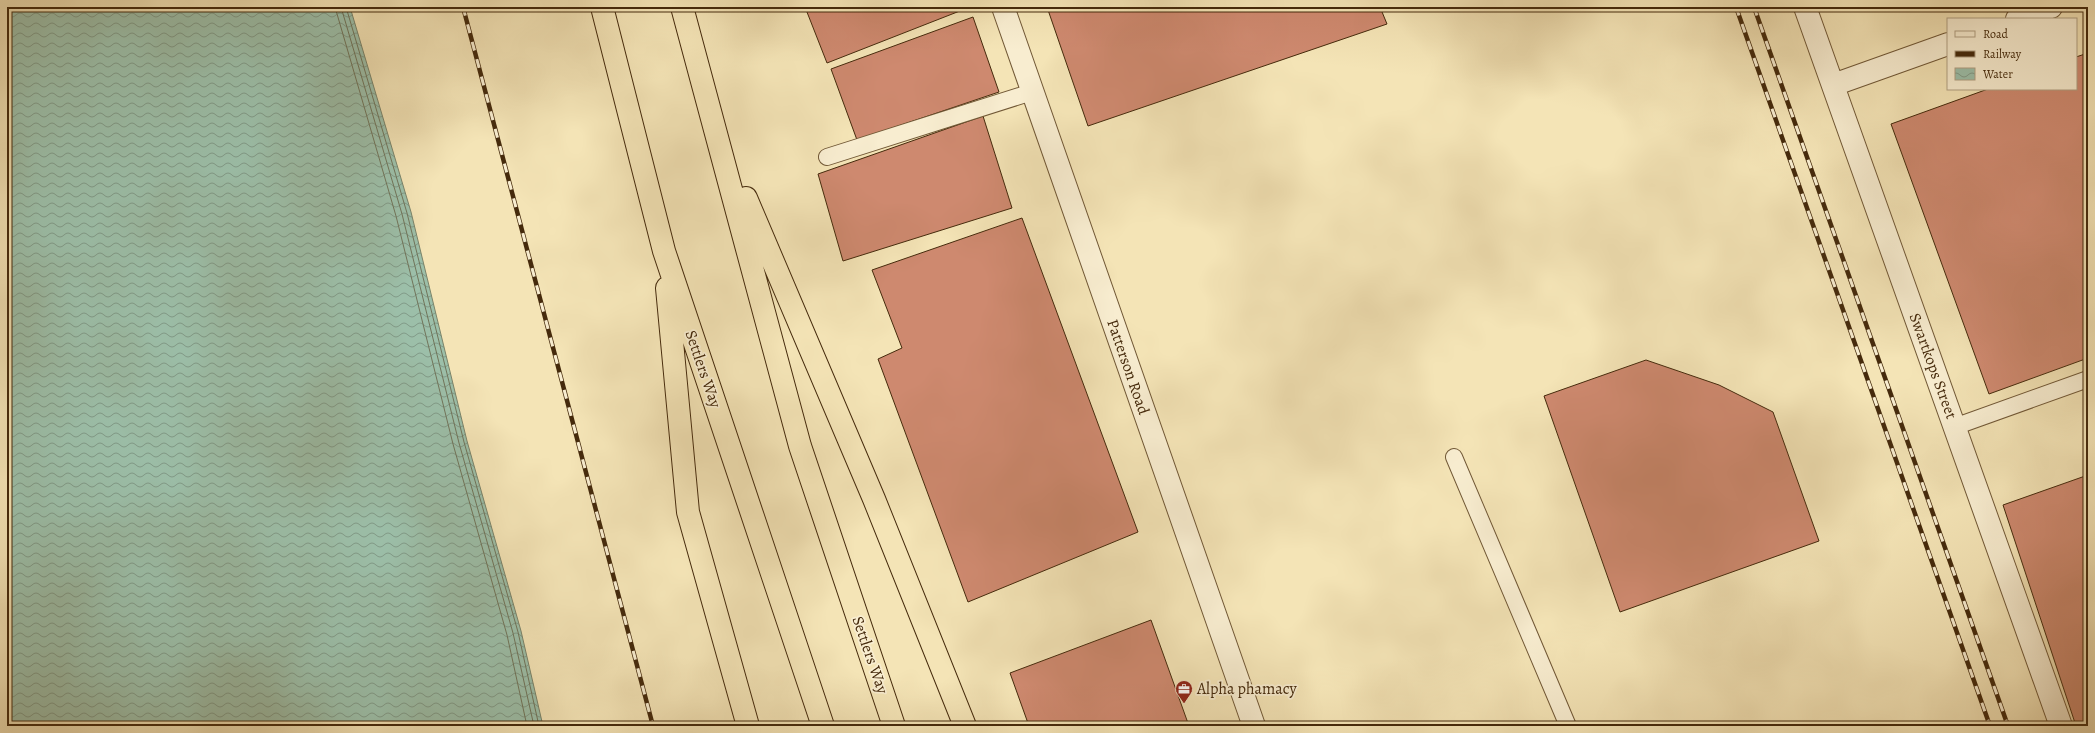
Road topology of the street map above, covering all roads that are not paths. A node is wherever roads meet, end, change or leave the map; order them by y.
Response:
1 (602, 7) edge
2 (682, 7) edge
3 (1003, 7) edge
4 (1805, 7) edge
5 (2051, 7) edge
6 (2020, 18) edge
7 (1947, 44) edge
8 (1833, 85) junction
9 (1032, 92) junction
10 (715, 127) junction
11 (827, 157) dead end
12 (664, 251) junction
13 (2088, 380) edge
14 (1954, 427) junction
15 (1454, 457) dead end
16 (748, 726) edge
17 (823, 726) edge
18 (894, 726) edge
19 (965, 726) edge
20 (1254, 726) edge
21 (1568, 726) edge
22 (2061, 726) edge

1 - 12 highway, Settlers Way
2 - 10 highway, Settlers Way
3 - 9 street, Patterson Road
4 - 8 street, Swartkops Street
5 - 6 street
7 - 8 street
8 - 14 street, Swartkops Street
9 - 11 lane
9 - 20 street, Patterson Road
10 - 18 highway, Settlers Way
10 - 19 highway
12 - 16 highway
12 - 17 highway, Settlers Way
13 - 14 lane
14 - 22 street, Swartkops Street
15 - 21 lane

